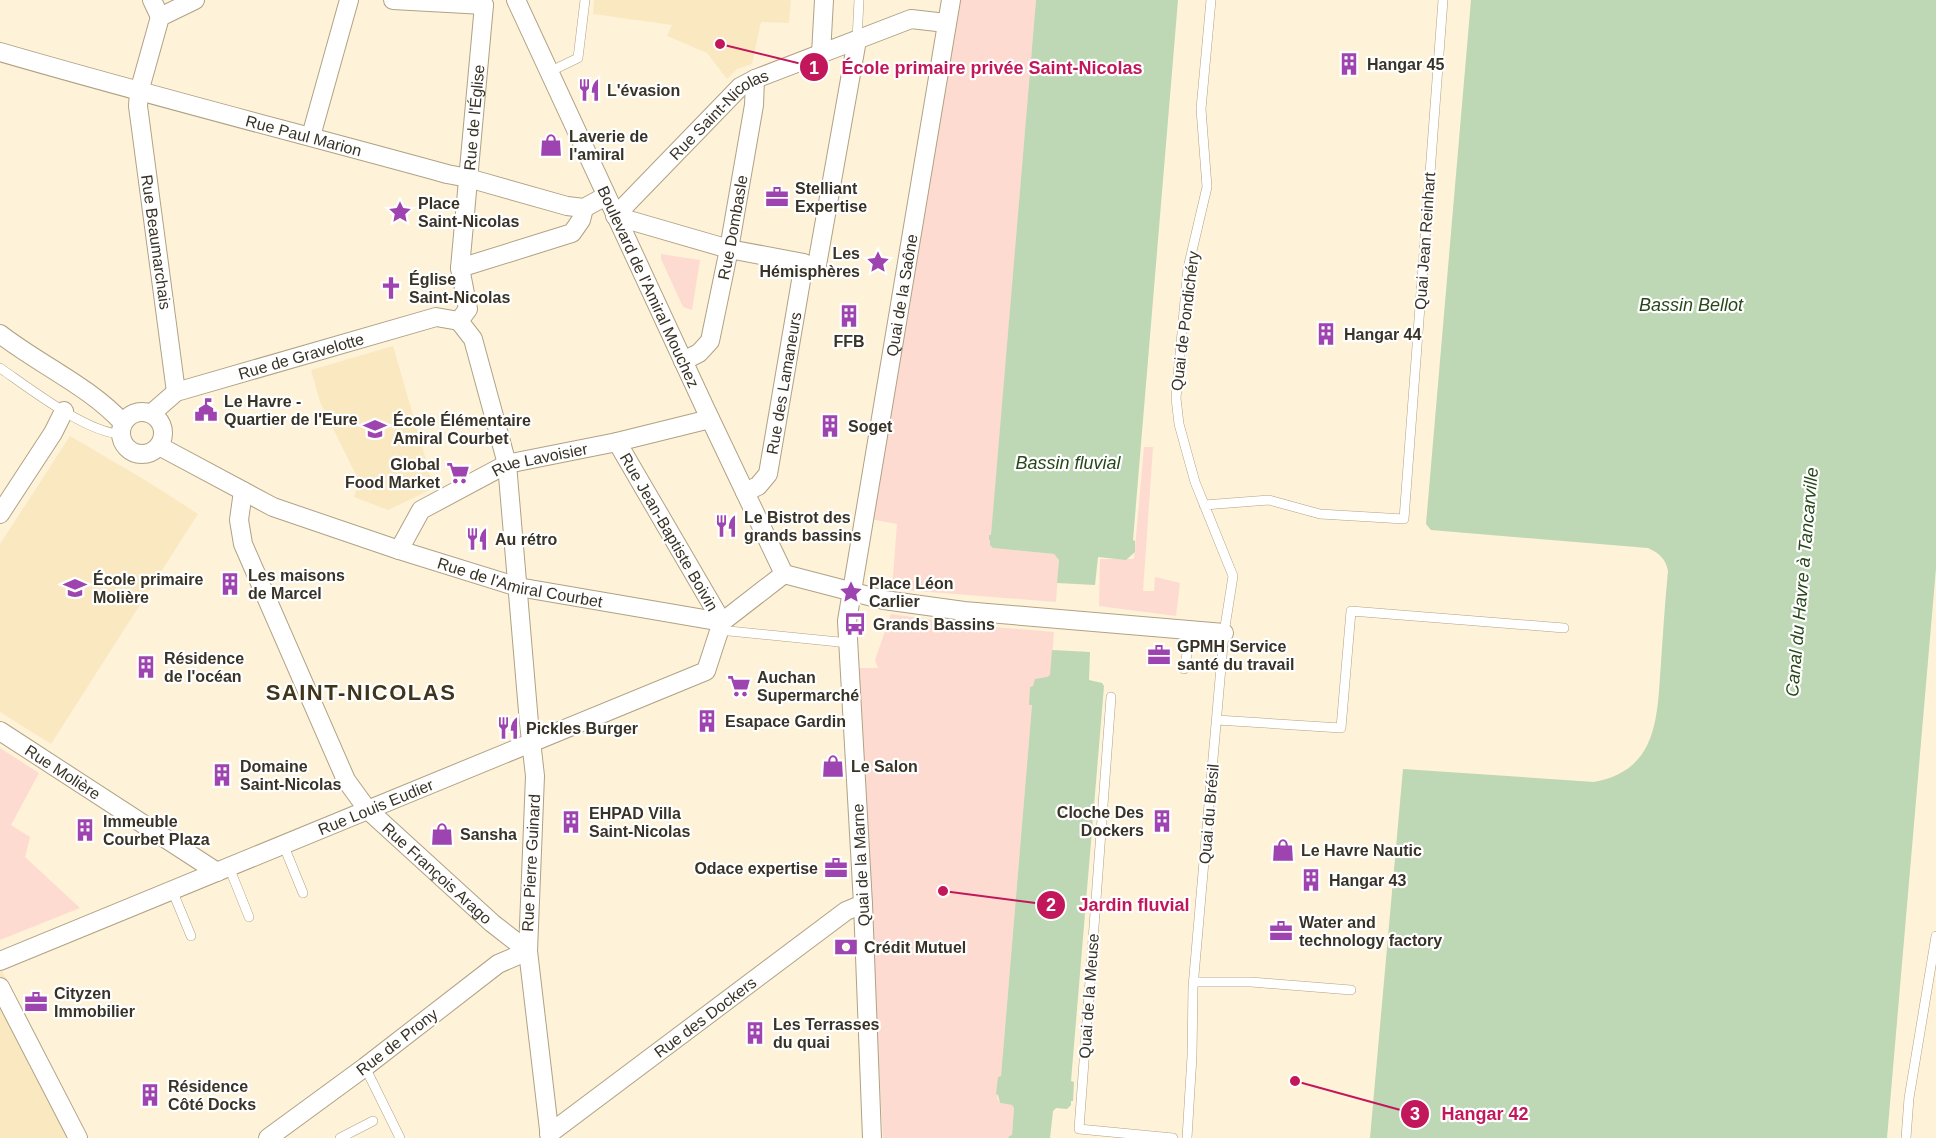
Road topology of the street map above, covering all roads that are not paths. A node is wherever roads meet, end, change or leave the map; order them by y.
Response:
1 (152, 0) edge
2 (195, 0) edge
3 (349, 0) edge
4 (393, 0) edge
5 (516, 0) edge
6 (585, 0) edge
7 (824, 0) edge
8 (859, 0) edge
9 (951, 0) edge
10 (1211, 0) edge
11 (1443, 0) edge
12 (489, 2) edge
13 (160, 17) junction
14 (946, 23) junction
15 (857, 40) junction
16 (0, 52) edge
17 (821, 54) junction
18 (549, 72) junction
19 (755, 79) junction
20 (139, 92) junction
21 (311, 136) junction
22 (468, 178) junction
23 (606, 196) junction
24 (584, 208) junction
25 (615, 216) junction
26 (729, 249) junction
27 (810, 264) junction
28 (460, 268) junction
29 (459, 321) junction
30 (0, 334) edge
31 (683, 361) junction
32 (0, 368) edge
33 (176, 392) junction
34 (64, 411) junction
35 (152, 413) junction
36 (710, 419) junction
37 (122, 428) junction
38 (617, 442) junction
39 (159, 446) junction
40 (507, 464) junction
41 (752, 489) junction
42 (243, 491) junction
43 (1204, 505) junction
44 (0, 514) edge
45 (399, 550) junction
46 (784, 574) junction
47 (518, 587) junction
48 (851, 592) junction
49 (720, 626) junction
50 (1564, 628) dead end
51 (1188, 629) junction
52 (1224, 633) junction
53 (849, 643) junction
54 (1184, 669) dead end
55 (1111, 697) dead end
56 (1217, 720) junction
57 (0, 731) edge
58 (531, 742) junction
59 (367, 810) junction
60 (283, 844) junction
61 (223, 869) junction
62 (172, 890) junction
63 (303, 893) dead end
64 (863, 904) junction
65 (249, 917) dead end
66 (191, 936) dead end
67 (1936, 936) edge
68 (528, 951) junction
69 (0, 961) edge
70 (1194, 982) junction
71 (0, 987) edge
72 (1351, 990) dead end
73 (364, 1067) junction
74 (373, 1121) dead end
75 (549, 1136) edge
76 (271, 1137) edge
77 (78, 1138) edge
78 (340, 1138) edge
79 (400, 1138) edge
80 (872, 1138) edge
81 (1173, 1138) edge
82 (1187, 1138) edge
83 (1906, 1138) edge

1 - 13 street
2 - 13 street
3 - 21 street
4 - 12 street
5 - 18 street, Boulevard de l'Amiral Mouchez
6 - 18 lane
7 - 17 street
8 - 15 lane
9 - 14 street, Quai de la Saône
10 - 43 lane, Quai de Pondichéry
11 - 43 lane, Quai Jean Reinhart
12 - 22 street, Rue de l'Église
13 - 20 street, Rue Beaumarchais
14 - 15 street, Rue Saint-Nicolas
14 - 48 street, Quai de la Saône
15 - 17 street, Rue Saint-Nicolas
15 - 27 street, Rue des Lamaneurs
16 - 20 street, Rue Paul Marion
17 - 19 street, Rue Saint-Nicolas
18 - 23 street, Boulevard de l'Amiral Mouchez
19 - 25 street, Rue Saint-Nicolas
19 - 26 street, Rue Dombasle
20 - 21 street, Rue Paul Marion
20 - 33 street, Rue Beaumarchais
21 - 22 street, Rue Paul Marion
22 - 24 street, Rue Paul Marion
22 - 28 street, Rue de l'Église
23 - 24 street
23 - 25 street, Boulevard de l'Amiral Mouchez
24 - 28 street
25 - 26 street
25 - 31 street, Boulevard de l'Amiral Mouchez
26 - 27 street
26 - 31 street, Rue Dombasle
27 - 41 street, Rue des Lamaneurs
28 - 29 street, Rue de l'Église
29 - 33 street, Rue de Gravelotte
29 - 40 street
30 - 37 street
31 - 36 street, Boulevard de l'Amiral Mouchez
32 - 34 lane
33 - 35 street, Rue de Gravelotte
34 - 37 lane
34 - 44 street
35 - 37 street
35 - 39 street
36 - 38 street, Rue Lavoisier
36 - 41 street, Boulevard de l'Amiral Mouchez
37 - 39 street
38 - 40 street, Rue Lavoisier
38 - 49 street, Rue Jean-Baptiste Boivin
39 - 42 street, Rue de l'Amiral Courbet
40 - 45 street, Rue Lavoisier
40 - 47 street
41 - 46 street, Boulevard de l'Amiral Mouchez
42 - 45 street, Rue de l'Amiral Courbet
42 - 59 street, Rue François Arago
43 - 52 lane, Quai de Pondichéry
45 - 47 street, Rue de l'Amiral Courbet
46 - 48 street
46 - 49 street
47 - 49 street, Rue de l'Amiral Courbet
47 - 58 street, Rue Pierre Guinard
48 - 51 street
48 - 53 street, Quai de la Marne
49 - 53 lane
49 - 58 street, Rue Louis Eudier
50 - 56 lane
51 - 52 street
51 - 54 lane
52 - 56 lane, Quai du Brésil
53 - 64 street, Quai de la Marne
55 - 81 lane, Quai de la Meuse
56 - 70 lane, Quai du Brésil
57 - 61 street, Rue Molière
58 - 59 street, Rue Louis Eudier
58 - 68 street, Rue Pierre Guinard
59 - 60 street, Rue Louis Eudier
59 - 68 street, Rue François Arago
60 - 61 street, Rue Louis Eudier
60 - 63 lane
61 - 62 street, Rue Louis Eudier
61 - 65 lane
62 - 66 lane
62 - 69 street, Rue Louis Eudier
64 - 75 street, Rue des Dockers
64 - 80 street, Quai de la Marne
67 - 83 lane
68 - 73 street, Rue de Prony
68 - 75 street, Rue Pierre Guinard
70 - 72 lane
70 - 82 lane, Quai du Brésil
71 - 77 street
73 - 76 street, Rue de Prony
73 - 79 lane
74 - 78 lane

